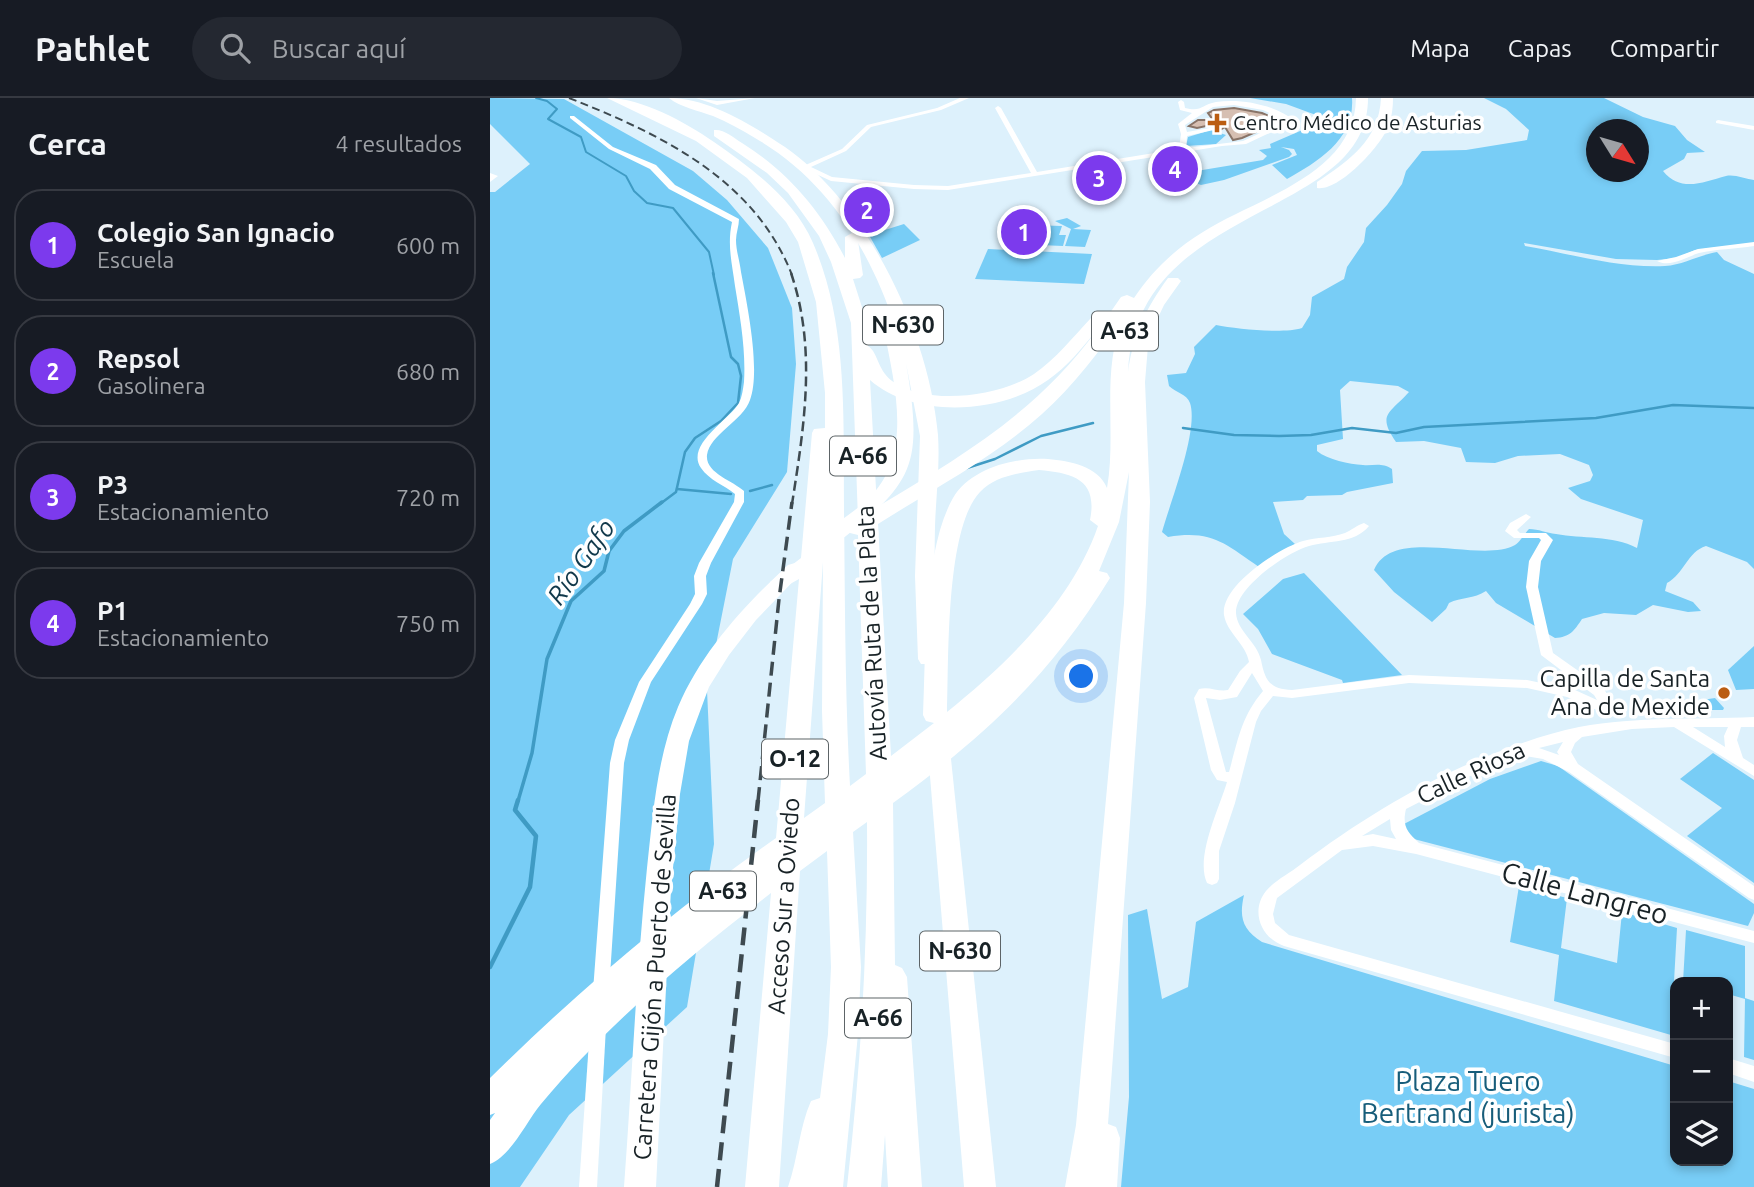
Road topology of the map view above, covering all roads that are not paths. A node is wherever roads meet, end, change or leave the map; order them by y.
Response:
1 (612, 98) edge
2 (641, 98) edge
3 (674, 98) edge
4 (699, 98) edge
5 (752, 98) edge
6 (966, 98) edge
7 (1363, 98) edge
8 (1387, 98) edge
9 (1181, 102) dead end
10 (998, 108) dead end
11 (1199, 113) junction
12 (572, 117) dead end
13 (1718, 122) dead end
14 (1754, 128) edge
15 (1184, 134) junction
16 (735, 143) junction
17 (1222, 144) junction
18 (1182, 151) junction
19 (1333, 160) junction
20 (806, 168) junction
21 (1035, 174) junction
22 (490, 175) edge
23 (490, 180) edge
24 (869, 183) joint
25 (828, 186) junction
26 (852, 237) dead end
27 (1188, 239) junction
28 (1754, 244) edge
29 (1661, 261) dead end
30 (880, 269) junction
31 (853, 299) junction
32 (859, 323) junction
33 (829, 332) junction
34 (1136, 424) junction
35 (971, 456) joint
36 (1526, 517) dead end
37 (1364, 526) dead end
38 (781, 582) junction
39 (1071, 595) junction
40 (1255, 664) junction
41 (1270, 691) junction
42 (1611, 711) junction
43 (935, 715) junction
44 (976, 715) junction
45 (1754, 722) edge
46 (1737, 723) junction
47 (1679, 724) junction
48 (1620, 725) junction
49 (1581, 731) junction
50 (1513, 750) junction
51 (1741, 763) junction
52 (1574, 768) junction
53 (1754, 771) edge
54 (1234, 778) junction
55 (1399, 808) junction
56 (883, 848) junction
57 (1416, 848) junction
58 (1332, 849) junction
59 (1213, 879) dead end
60 (1112, 880) junction
61 (1752, 893) edge
62 (841, 896) junction
63 (1754, 937) edge
64 (1670, 1050) edge
65 (1733, 1068) edge
66 (1754, 1074) edge
67 (490, 1100) edge
68 (490, 1148) edge
69 (588, 1187) edge
70 (640, 1187) edge
71 (762, 1187) edge
72 (805, 1187) edge
73 (826, 1187) edge
74 (864, 1187) edge
75 (905, 1187) edge
76 (979, 1187) edge
77 (1082, 1187) edge
78 (1100, 1187) edge

1 - 33 highway, Autovía Ruta de la Plata / A-66
2 - 16 highway, Autovía Ruta de la Plata / A-66
3 - 20 highway, Carretera Gijón a Puerto de Sevilla / N-630
4 - 5 street
6 - 20 street
7 - 19 highway, A-63
8 - 34 highway, A-63
9 - 11 street
10 - 21 street
11 - 15 street
11 - 17 street
12 - 69 street
13 - 14 street
15 - 17 street
15 - 18 street
16 - 25 highway
16 - 31 highway, Autovía Ruta de la Plata / A-66
17 - 18 street
18 - 21 street
19 - 27 highway
19 - 39 highway, A-63
20 - 25 highway, Carretera Gijón a Puerto de Sevilla / N-630
20 - 25 street
21 - 24 street
22 - 23 street
24 - 25 street
25 - 30 highway, Carretera Gijón a Puerto de Sevilla / N-630
26 - 31 highway
27 - 32 highway
27 - 35 highway
28 - 29 street
30 - 38 highway, Carretera Gijón a Puerto de Sevilla / N-630
30 - 43 highway, Carretera Gijón a Puerto de Sevilla / N-630
31 - 32 highway, Autovía Ruta de la Plata / A-66
32 - 56 highway, Autovía Ruta de la Plata / A-66
33 - 62 highway, Autovía Ruta de la Plata / A-66
33 - 71 highway, Acceso Sur a Oviedo / O-12
34 - 44 highway
34 - 60 highway, A-63
35 - 38 highway
36 - 42 street
37 - 40 street
38 - 70 highway, Carretera Gijón a Puerto de Sevilla / N-630
39 - 43 highway
39 - 44 highway, A-63
40 - 41 street
40 - 54 street
41 - 42 street
41 - 54 street
42 - 48 street
43 - 76 highway, Carretera Gijón a Puerto de Sevilla / N-630
44 - 67 highway, A-63
44 - 68 highway
45 - 46 street, Calle Riosa
46 - 47 street, Calle Riosa
46 - 51 street
47 - 48 street, Calle Riosa
47 - 51 street
48 - 49 street, Calle Riosa
49 - 50 street, Calle Riosa
49 - 52 street
50 - 52 street
50 - 55 street, Calle Riosa
51 - 53 street
52 - 61 street
54 - 59 street
55 - 57 street
55 - 58 street, Calle Riosa
56 - 74 highway, Autovía Ruta de la Plata / A-66
56 - 75 highway
57 - 58 street
57 - 63 street, Calle Langreo
58 - 64 street, Calle Riosa
60 - 77 highway, A-63
60 - 78 highway
62 - 72 highway
62 - 73 highway, Autovía Ruta de la Plata / A-66
65 - 66 street

